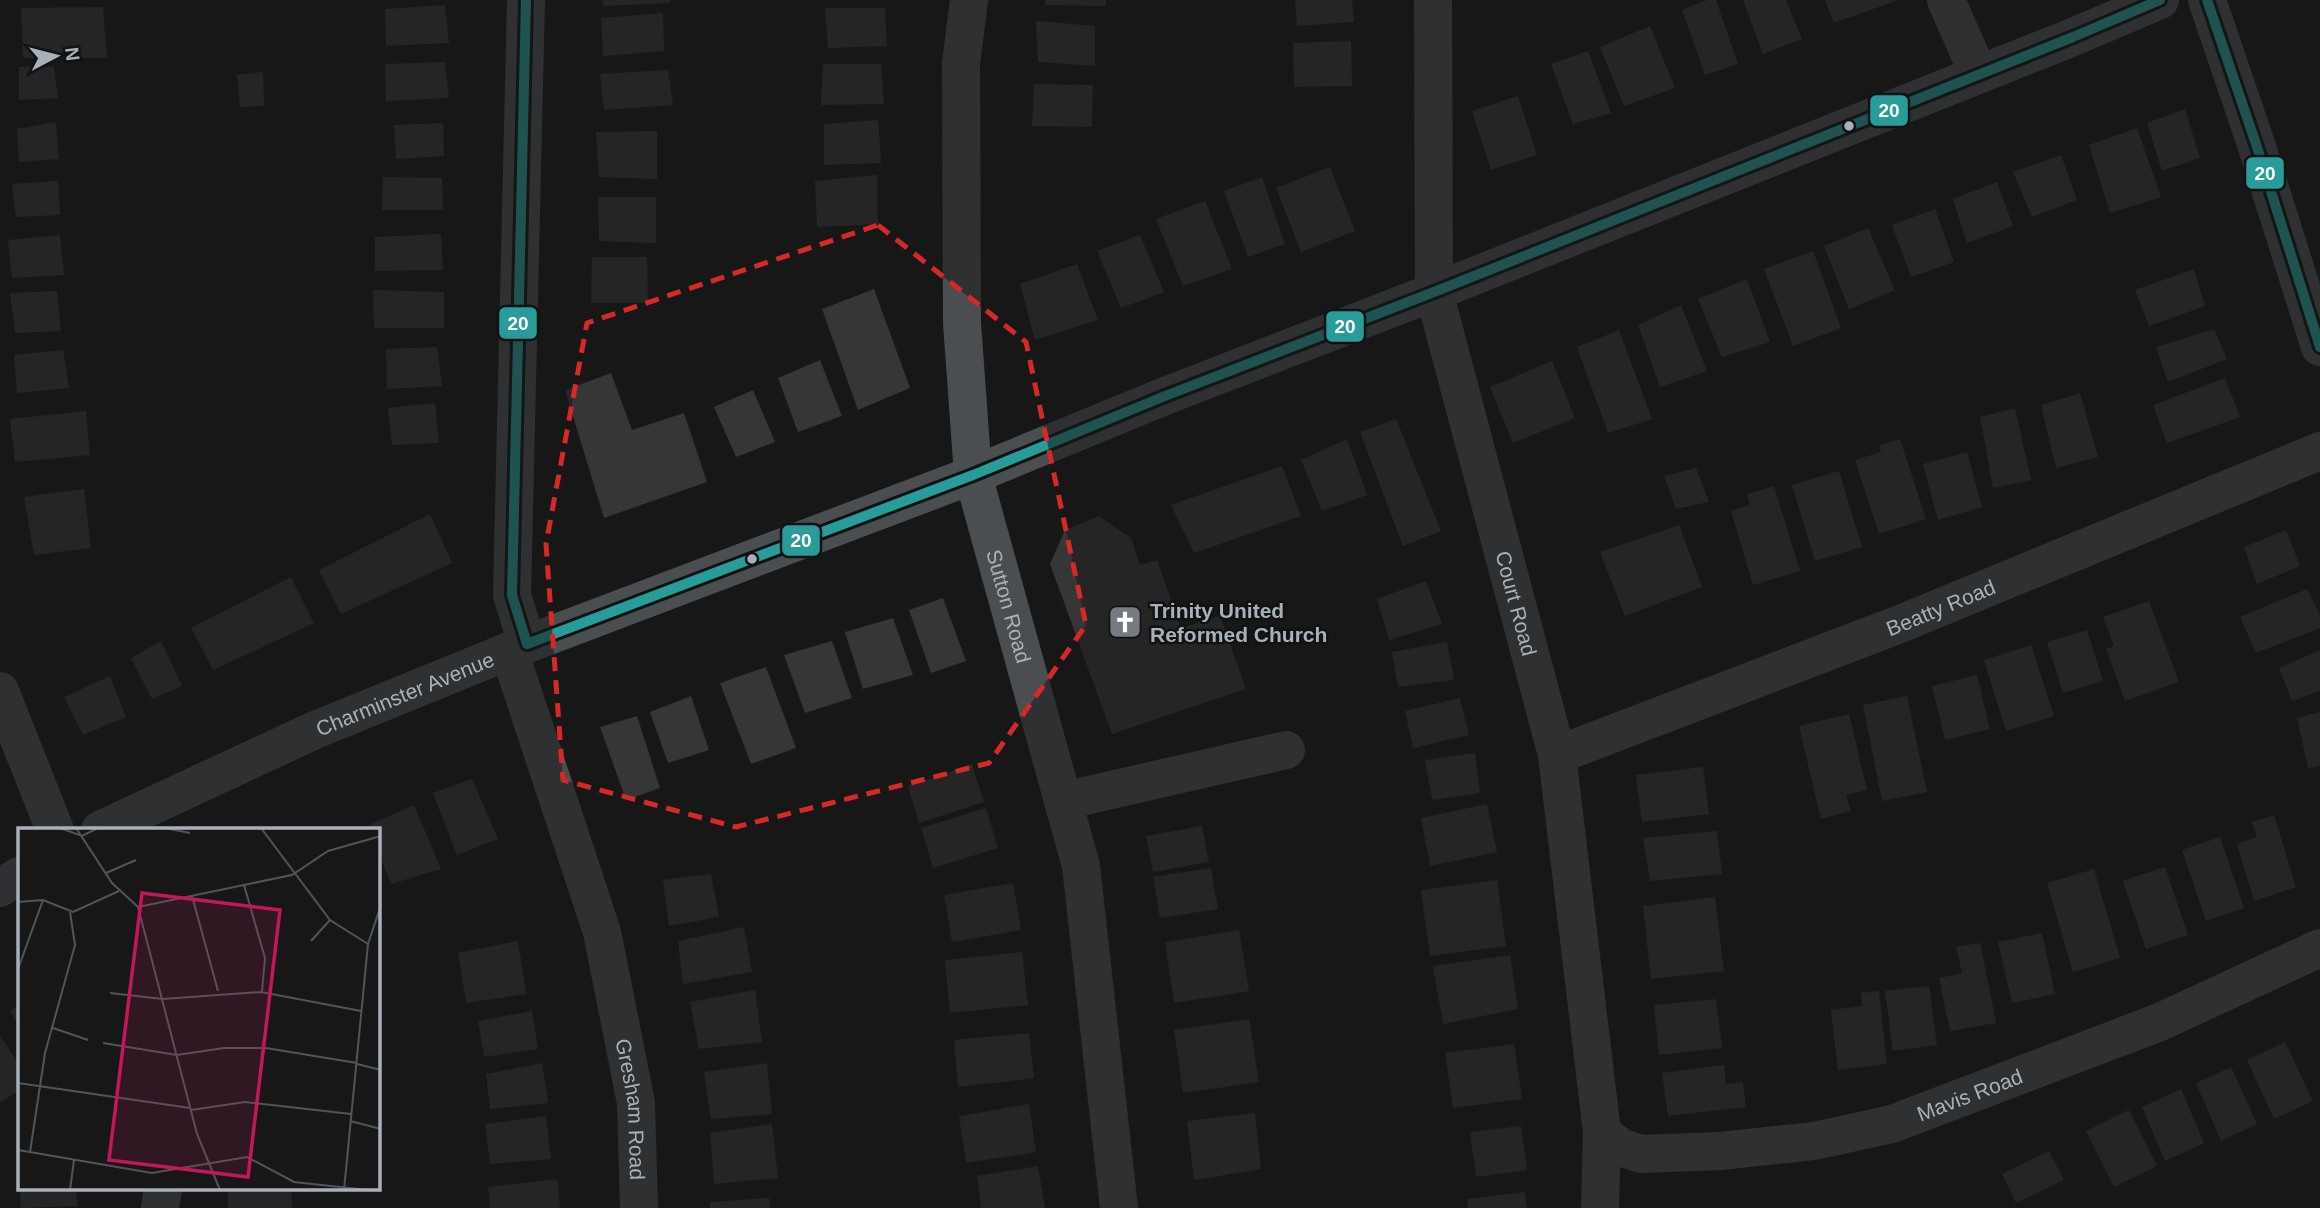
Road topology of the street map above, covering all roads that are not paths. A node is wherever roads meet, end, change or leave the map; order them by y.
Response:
1 (526, 0) edge
2 (970, 0) edge
3 (1433, 0) edge
4 (1946, 0) edge
5 (2160, 0) edge
6 (2207, 0) edge
7 (1978, 73) junction
8 (1434, 292) junction
9 (2320, 348) edge
10 (2320, 451) edge
11 (973, 475) junction
12 (518, 647) junction
13 (0, 691) edge
14 (1286, 750) dead end
15 (1557, 755) junction
16 (1063, 801) junction
17 (54, 828) edge
18 (104, 828) edge
19 (18, 877) edge
20 (0, 888) edge
21 (2320, 948) edge
22 (1602, 1132) junction
23 (163, 1190) edge
24 (160, 1208) edge
25 (639, 1208) edge
26 (1119, 1208) edge
27 (1600, 1208) edge

1 - 12 street, Gresham Road
2 - 11 street, Sutton Road
3 - 8 street, Court Road
4 - 7 street
5 - 7 street, Charminster Avenue
6 - 9 street
7 - 8 street, Charminster Avenue
8 - 11 street, Charminster Avenue
8 - 15 street, Court Road
10 - 15 street, Beatty Road
11 - 12 street, Charminster Avenue
11 - 16 street, Sutton Road
12 - 18 street, Charminster Avenue
12 - 25 street, Gresham Road
13 - 17 street
14 - 16 street
15 - 22 street, Court Road
16 - 26 street, Sutton Road
19 - 20 street
21 - 22 street, Mavis Road
22 - 27 street, Court Road
23 - 24 street

